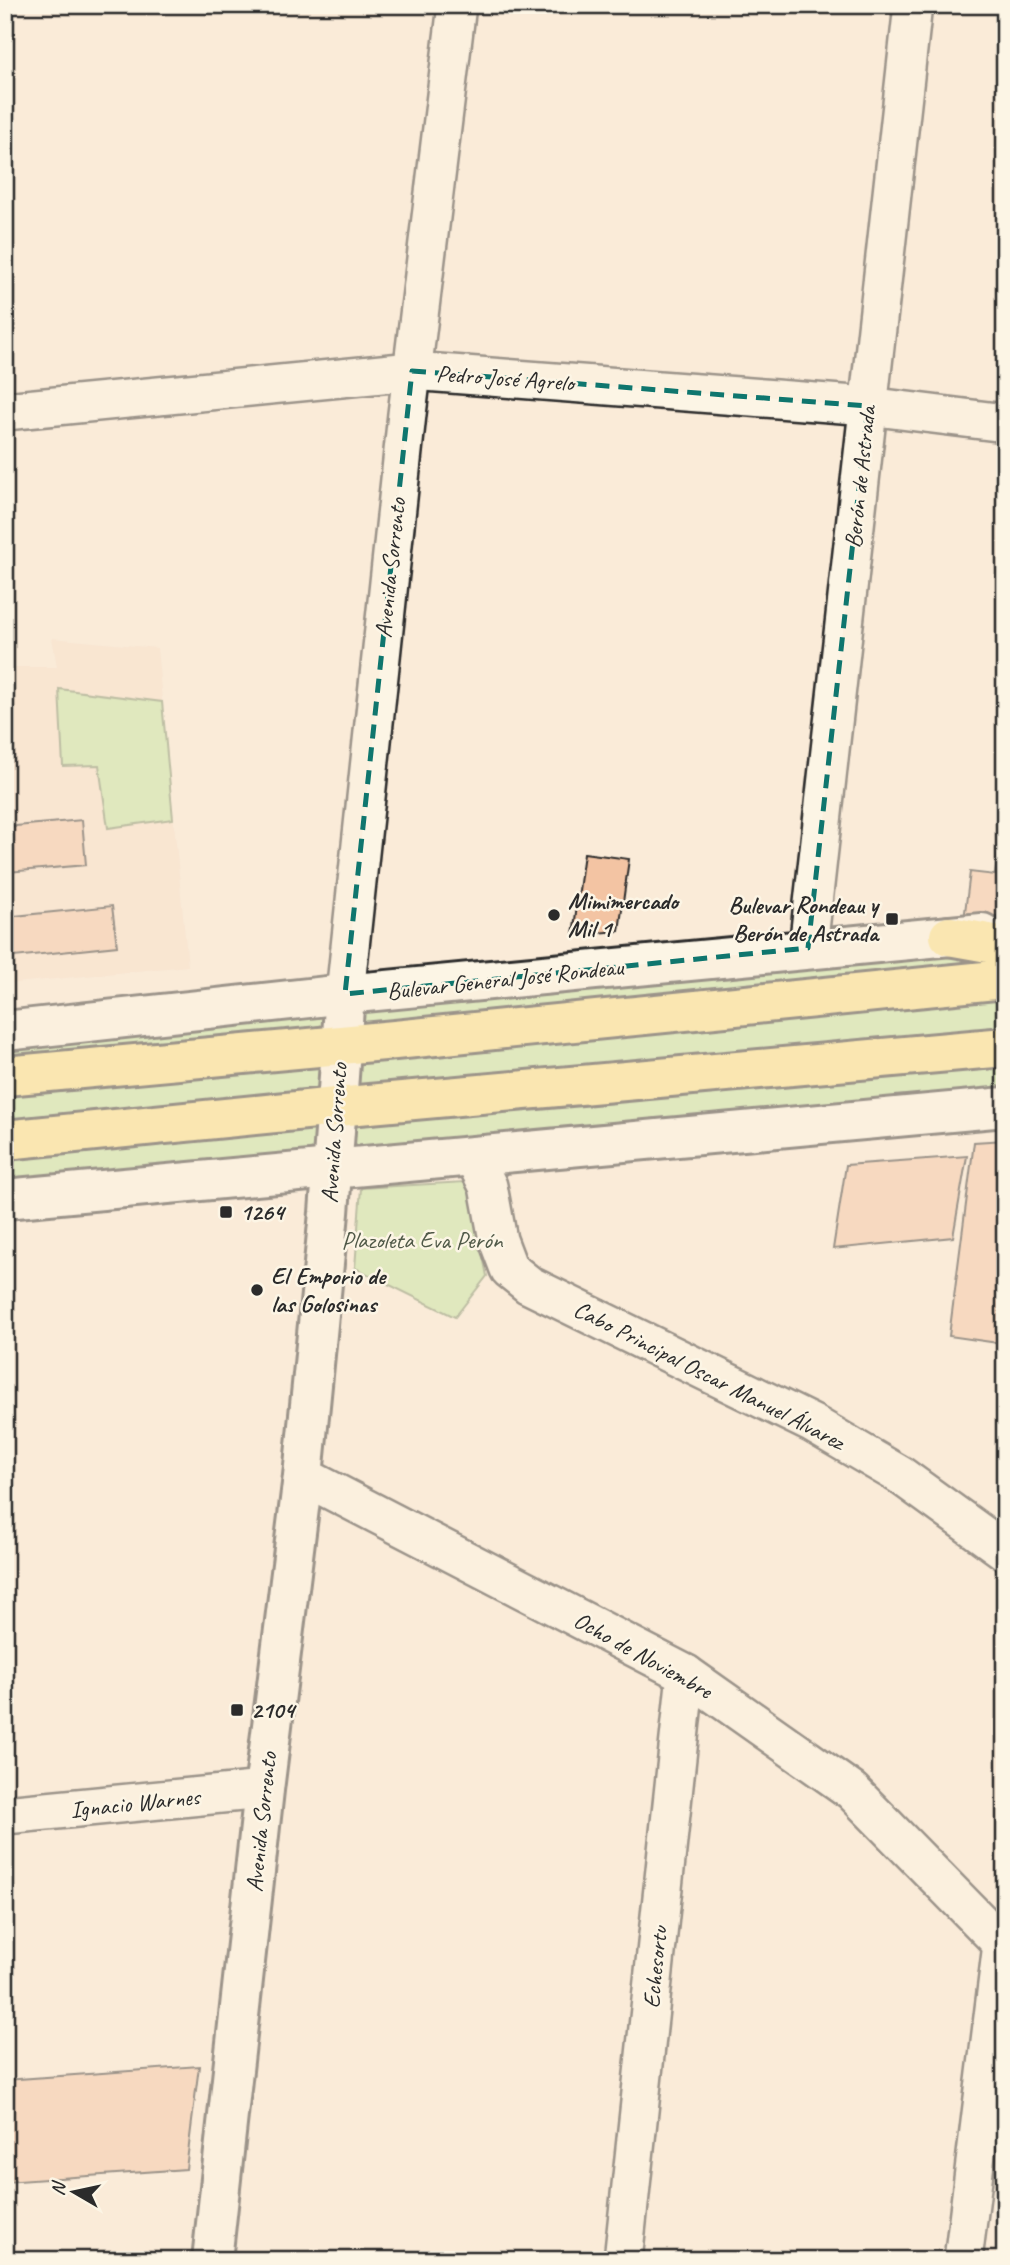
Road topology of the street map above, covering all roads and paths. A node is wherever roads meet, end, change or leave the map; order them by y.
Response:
1 (457, 5) edge
2 (913, 5) edge
3 (412, 371) junction
4 (868, 406) junction
5 (5, 411) edge
6 (1005, 423) edge
7 (1005, 932) edge
8 (949, 936) junction
9 (1005, 947) edge
10 (808, 948) junction
11 (1005, 979) edge
12 (345, 995) junction
13 (5, 1031) edge
14 (340, 1045) junction
15 (1005, 1047) edge
16 (5, 1076) edge
17 (336, 1107) junction
18 (1005, 1107) edge
19 (5, 1140) edge
20 (473, 1156) junction
21 (332, 1169) junction
22 (5, 1199) edge
23 (303, 1476) junction
24 (1005, 1551) edge
25 (686, 1674) junction
26 (264, 1790) junction
27 (5, 1815) edge
28 (1003, 1945) edge
29 (212, 2260) edge
30 (623, 2260) edge
31 (963, 2260) edge

1 - 3 street, Avenida Sorrento
2 - 4 street, Berón de Astrada
3 - 4 street, Pedro José Agrelo
3 - 5 street, Pedro José Agrelo
3 - 12 street, Avenida Sorrento
4 - 6 street, Pedro José Agrelo
4 - 10 street, Berón de Astrada
7 - 8 main road, Bulevar General José Rondeau
8 - 9 main road
8 - 10 main road, Bulevar General José Rondeau
10 - 12 main road, Bulevar General José Rondeau
11 - 14 main road, Bulevar General José Rondeau
12 - 13 main road, Bulevar General José Rondeau
12 - 14 main road, Avenida Sorrento
14 - 16 main road, Bulevar General José Rondeau
14 - 17 main road, Avenida Sorrento
15 - 17 main road
17 - 19 main road
17 - 21 main road, Avenida Sorrento
18 - 20 main road
20 - 21 main road
20 - 24 street, Cabo Principal Oscar Manuel Álvarez
21 - 22 main road
21 - 23 main road, Avenida Sorrento
23 - 25 street, Ocho de Noviembre
23 - 26 main road, Avenida Sorrento
25 - 28 street, Ocho de Noviembre
25 - 30 street, Echesortu
26 - 27 street, Ignacio Warnes
26 - 29 main road, Avenida Sorrento
28 - 31 street

